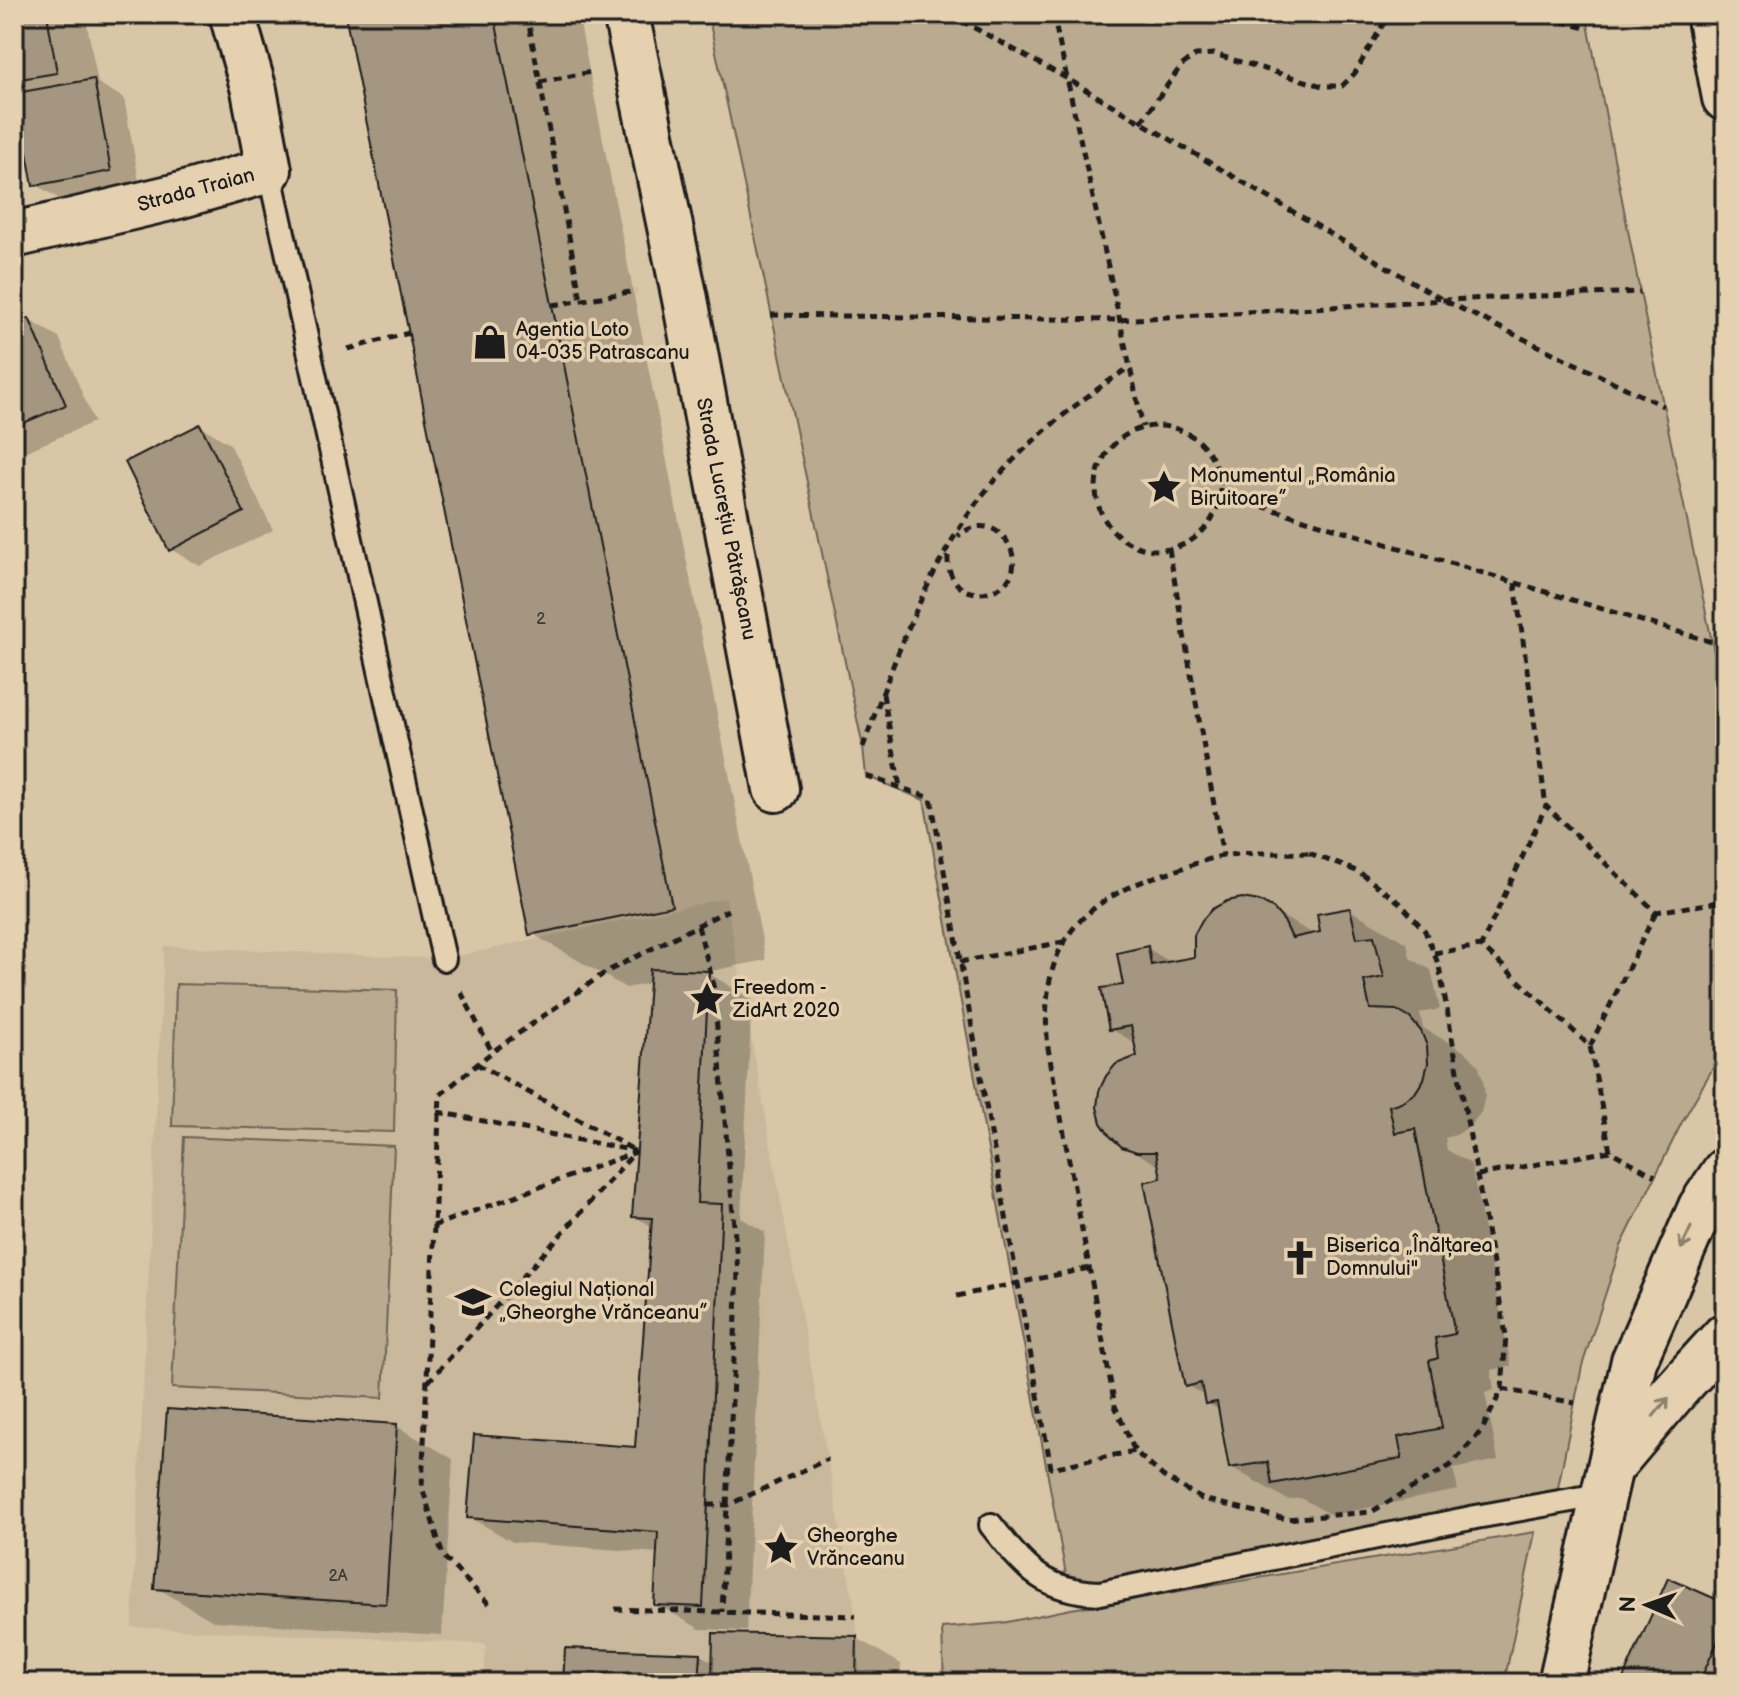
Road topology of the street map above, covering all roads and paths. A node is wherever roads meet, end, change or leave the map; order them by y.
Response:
1 (232, 14) edge
2 (527, 14) edge
3 (626, 14) edge
4 (949, 14) edge
5 (1053, 14) edge
6 (1389, 14) edge
7 (1535, 14) edge
8 (1709, 14) edge
9 (1589, 29) dead end
10 (596, 71) dead end
11 (1066, 78) junction
12 (540, 82) junction
13 (1725, 98) edge
14 (1141, 122) junction
15 (269, 170) junction
16 (14, 235) edge
17 (637, 291) dead end
18 (1640, 292) dead end
19 (581, 300) junction
20 (1443, 300) junction
21 (553, 305) dead end
22 (771, 315) dead end
23 (1118, 320) junction
24 (409, 333) dead end
25 (309, 358) junction
26 (1130, 367) junction
27 (1663, 406) dead end
28 (1143, 427) junction
29 (1221, 494) junction
30 (955, 540) junction
31 (949, 549) junction
32 (1169, 549) junction
33 (1515, 583) junction
34 (1712, 642) dead end
35 (882, 693) junction
36 (863, 747) dead end
37 (866, 776) dead end
38 (900, 788) junction
39 (776, 789) dead end
40 (1546, 806) junction
41 (1223, 856) junction
42 (1725, 901) edge
43 (728, 910) dead end
44 (1656, 912) junction
45 (698, 926) junction
46 (1063, 942) junction
47 (1481, 946) junction
48 (1434, 953) junction
49 (444, 959) joint
50 (960, 962) junction
51 (1590, 1046) junction
52 (492, 1052) junction
53 (477, 1064) junction
54 (438, 1112) junction
55 (636, 1151) junction
56 (1610, 1151) junction
57 (1725, 1171) edge
58 (1478, 1175) junction
59 (1655, 1176) dead end
60 (433, 1226) junction
61 (1089, 1268) junction
62 (1017, 1283) junction
63 (957, 1296) dead end
64 (1725, 1336) edge
65 (426, 1383) junction
66 (1502, 1389) junction
67 (1575, 1403) dead end
68 (1136, 1451) junction
69 (828, 1459) dead end
70 (1608, 1480) junction
71 (708, 1505) dead end
72 (728, 1505) junction
73 (991, 1525) dead end
74 (489, 1604) dead end
75 (615, 1609) dead end
76 (722, 1612) junction
77 (856, 1616) dead end
78 (1561, 1683) edge

1 - 15 street, Strada Traian
2 - 12 path
3 - 39 street, Strada Lucrețiu Pătrășcanu
4 - 11 path
5 - 11 path
6 - 14 path
7 - 9 path
8 - 13 street
10 - 12 path
11 - 14 path
11 - 23 path
12 - 19 path
14 - 20 path
15 - 16 street, Strada Traian
15 - 25 lane
17 - 19 path
18 - 20 path
19 - 21 path
20 - 23 path
20 - 27 path
22 - 23 path
23 - 26 path
24 - 25 path
25 - 49 lane
26 - 28 path
26 - 30 path
28 - 29 path
28 - 32 path
29 - 32 path
29 - 33 path
30 - 31 path
30 - 31 path
31 - 35 path
32 - 41 path
33 - 34 path
33 - 40 path
35 - 36 path
35 - 38 path
37 - 38 path
38 - 50 path
40 - 44 path
40 - 47 path
41 - 46 path
41 - 48 path
42 - 44 path
43 - 45 path
44 - 51 path
45 - 52 path
45 - 72 path
46 - 50 path
46 - 61 path
47 - 48 path
47 - 51 path
48 - 58 path
49 - 52 path
50 - 62 path
51 - 56 path
52 - 53 path
53 - 54 path
53 - 55 path
54 - 55 path
54 - 60 path
55 - 60 path
55 - 65 path
56 - 58 path
56 - 59 path
57 -> 70 street
58 - 66 path
60 - 65 path
61 - 62 path
61 - 68 path
62 - 63 path
62 - 68 path
70 -> 64 street
65 - 74 path
66 - 67 path
66 - 68 path
69 - 72 path
70 - 73 lane
70 - 78 street
71 - 72 path
72 - 76 path
75 - 76 path
76 - 77 path

